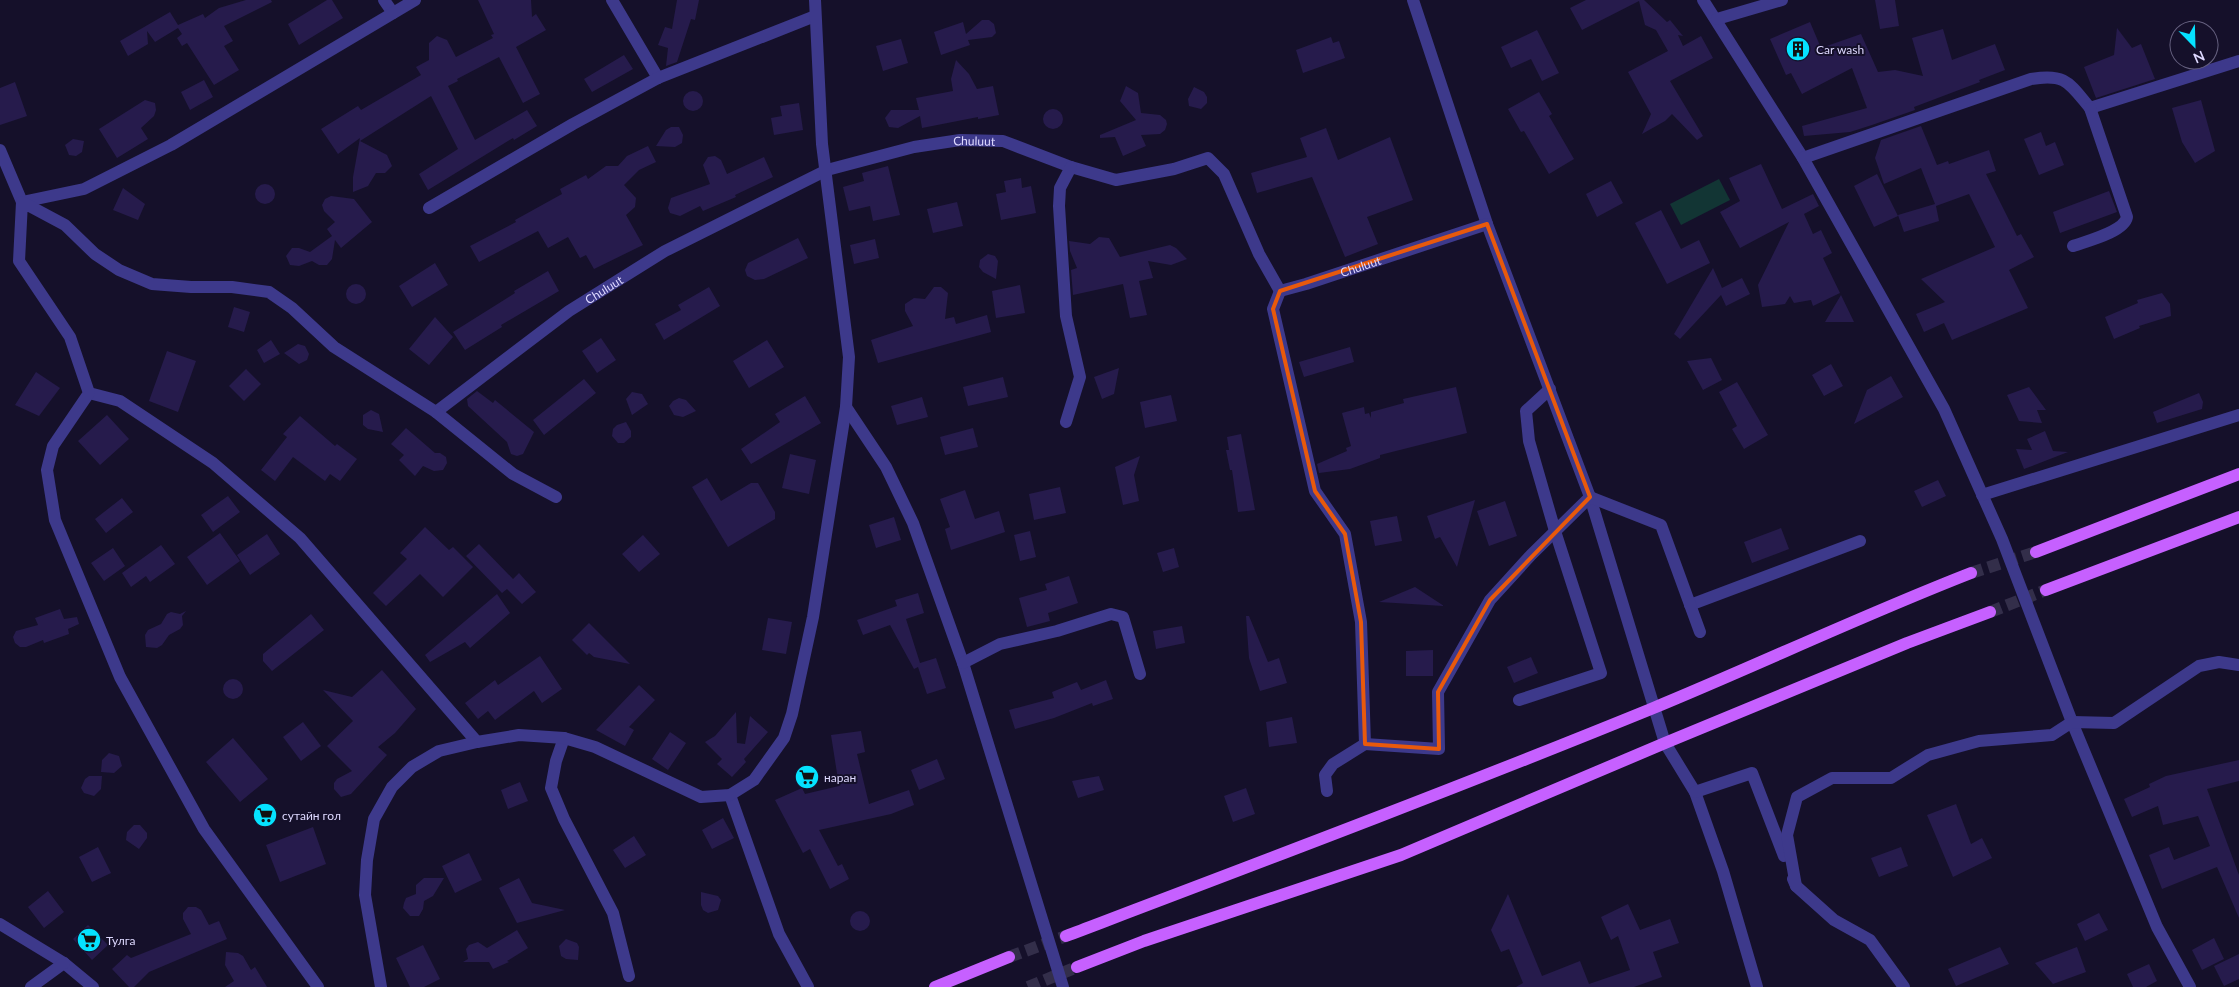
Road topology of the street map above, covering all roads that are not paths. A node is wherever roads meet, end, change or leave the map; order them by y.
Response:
1 (384, 0) edge
2 (415, 0) edge
3 (612, 0) edge
4 (814, 0) edge
5 (1414, 0) edge
6 (1702, 0) edge
7 (1782, 0) edge
8 (393, 13) junction
9 (816, 16) junction
10 (1716, 19) junction
11 (2239, 61) edge
12 (658, 78) junction
13 (2090, 108) junction
14 (0, 150) edge
15 (1803, 158) junction
16 (1071, 167) junction
17 (827, 170) junction
18 (22, 202) junction
19 (430, 208) dead end
20 (1487, 224) junction
21 (2073, 246) dead end
22 (1280, 291) junction
23 (1550, 389) junction
24 (89, 392) junction
25 (846, 407) junction
26 (436, 412) junction
27 (2239, 415) edge
28 (1066, 422) dead end
29 (2239, 474) edge
30 (1982, 495) junction
31 (556, 497) dead end
32 (1590, 497) junction
33 (2239, 517) edge
34 (1555, 531) junction
35 (1860, 541) dead end
36 (2036, 552) tunnel mouth
37 (1971, 573) tunnel mouth
38 (2046, 590) tunnel mouth
39 (1690, 605) junction
40 (1990, 612) tunnel mouth
41 (1700, 632) dead end
42 (963, 663) junction
43 (2239, 665) edge
44 (1140, 674) dead end
45 (1519, 700) dead end
46 (1653, 708) junction
47 (2072, 722) junction
48 (564, 738) junction
49 (477, 742) junction
50 (1665, 743) junction
51 (1365, 744) junction
52 (1327, 791) dead end
53 (1695, 792) junction
54 (730, 795) junction
55 (1796, 886) junction
56 (0, 924) edge
57 (1066, 936) tunnel mouth
58 (1009, 957) tunnel mouth
59 (64, 963) junction
60 (1077, 968) tunnel mouth
61 (629, 976) dead end
62 (31, 987) edge
63 (93, 987) edge
64 (318, 987) edge
65 (381, 987) edge
66 (808, 987) edge
67 (935, 987) edge
68 (1063, 987) edge
69 (1757, 987) edge
70 (1904, 987) edge
71 (2190, 987) edge

1 - 8 street
2 - 8 street
3 - 12 street
4 - 9 street
5 - 20 street
6 - 10 street
7 - 10 street
8 - 18 street
9 - 12 street
9 - 17 street
10 - 15 street
11 - 13 street
12 - 19 street
13 - 15 street
13 - 21 street
14 - 18 street
15 - 30 street
16 - 17 street, Chuluut
16 - 22 street, Chuluut
16 - 28 street
17 - 25 street
17 - 26 street, Chuluut
18 - 24 street
18 - 26 street
20 - 22 street, Chuluut
20 - 23 street
22 - 51 street
23 - 32 street
23 - 34 street
24 - 49 street
24 - 64 street
25 - 42 street
25 - 54 street
26 - 31 street
27 - 30 street
29 - 36 main road
30 - 47 street
32 - 34 street
32 - 39 street
32 - 46 street
33 - 38 main road
34 - 45 street
34 - 51 street
35 - 39 street
37 - 46 main road
39 - 41 street
40 - 50 main road
42 - 44 street
42 - 68 street
43 - 47 street
46 - 50 street
46 - 57 main road
47 - 55 street
47 - 71 street
48 - 49 street
48 - 54 street
48 - 61 street
49 - 65 street
50 - 53 street
50 - 60 main road
51 - 52 street
53 - 55 street
53 - 69 street
54 - 66 street
55 - 70 street
56 - 59 street
58 - 67 main road
59 - 62 street
59 - 63 street

